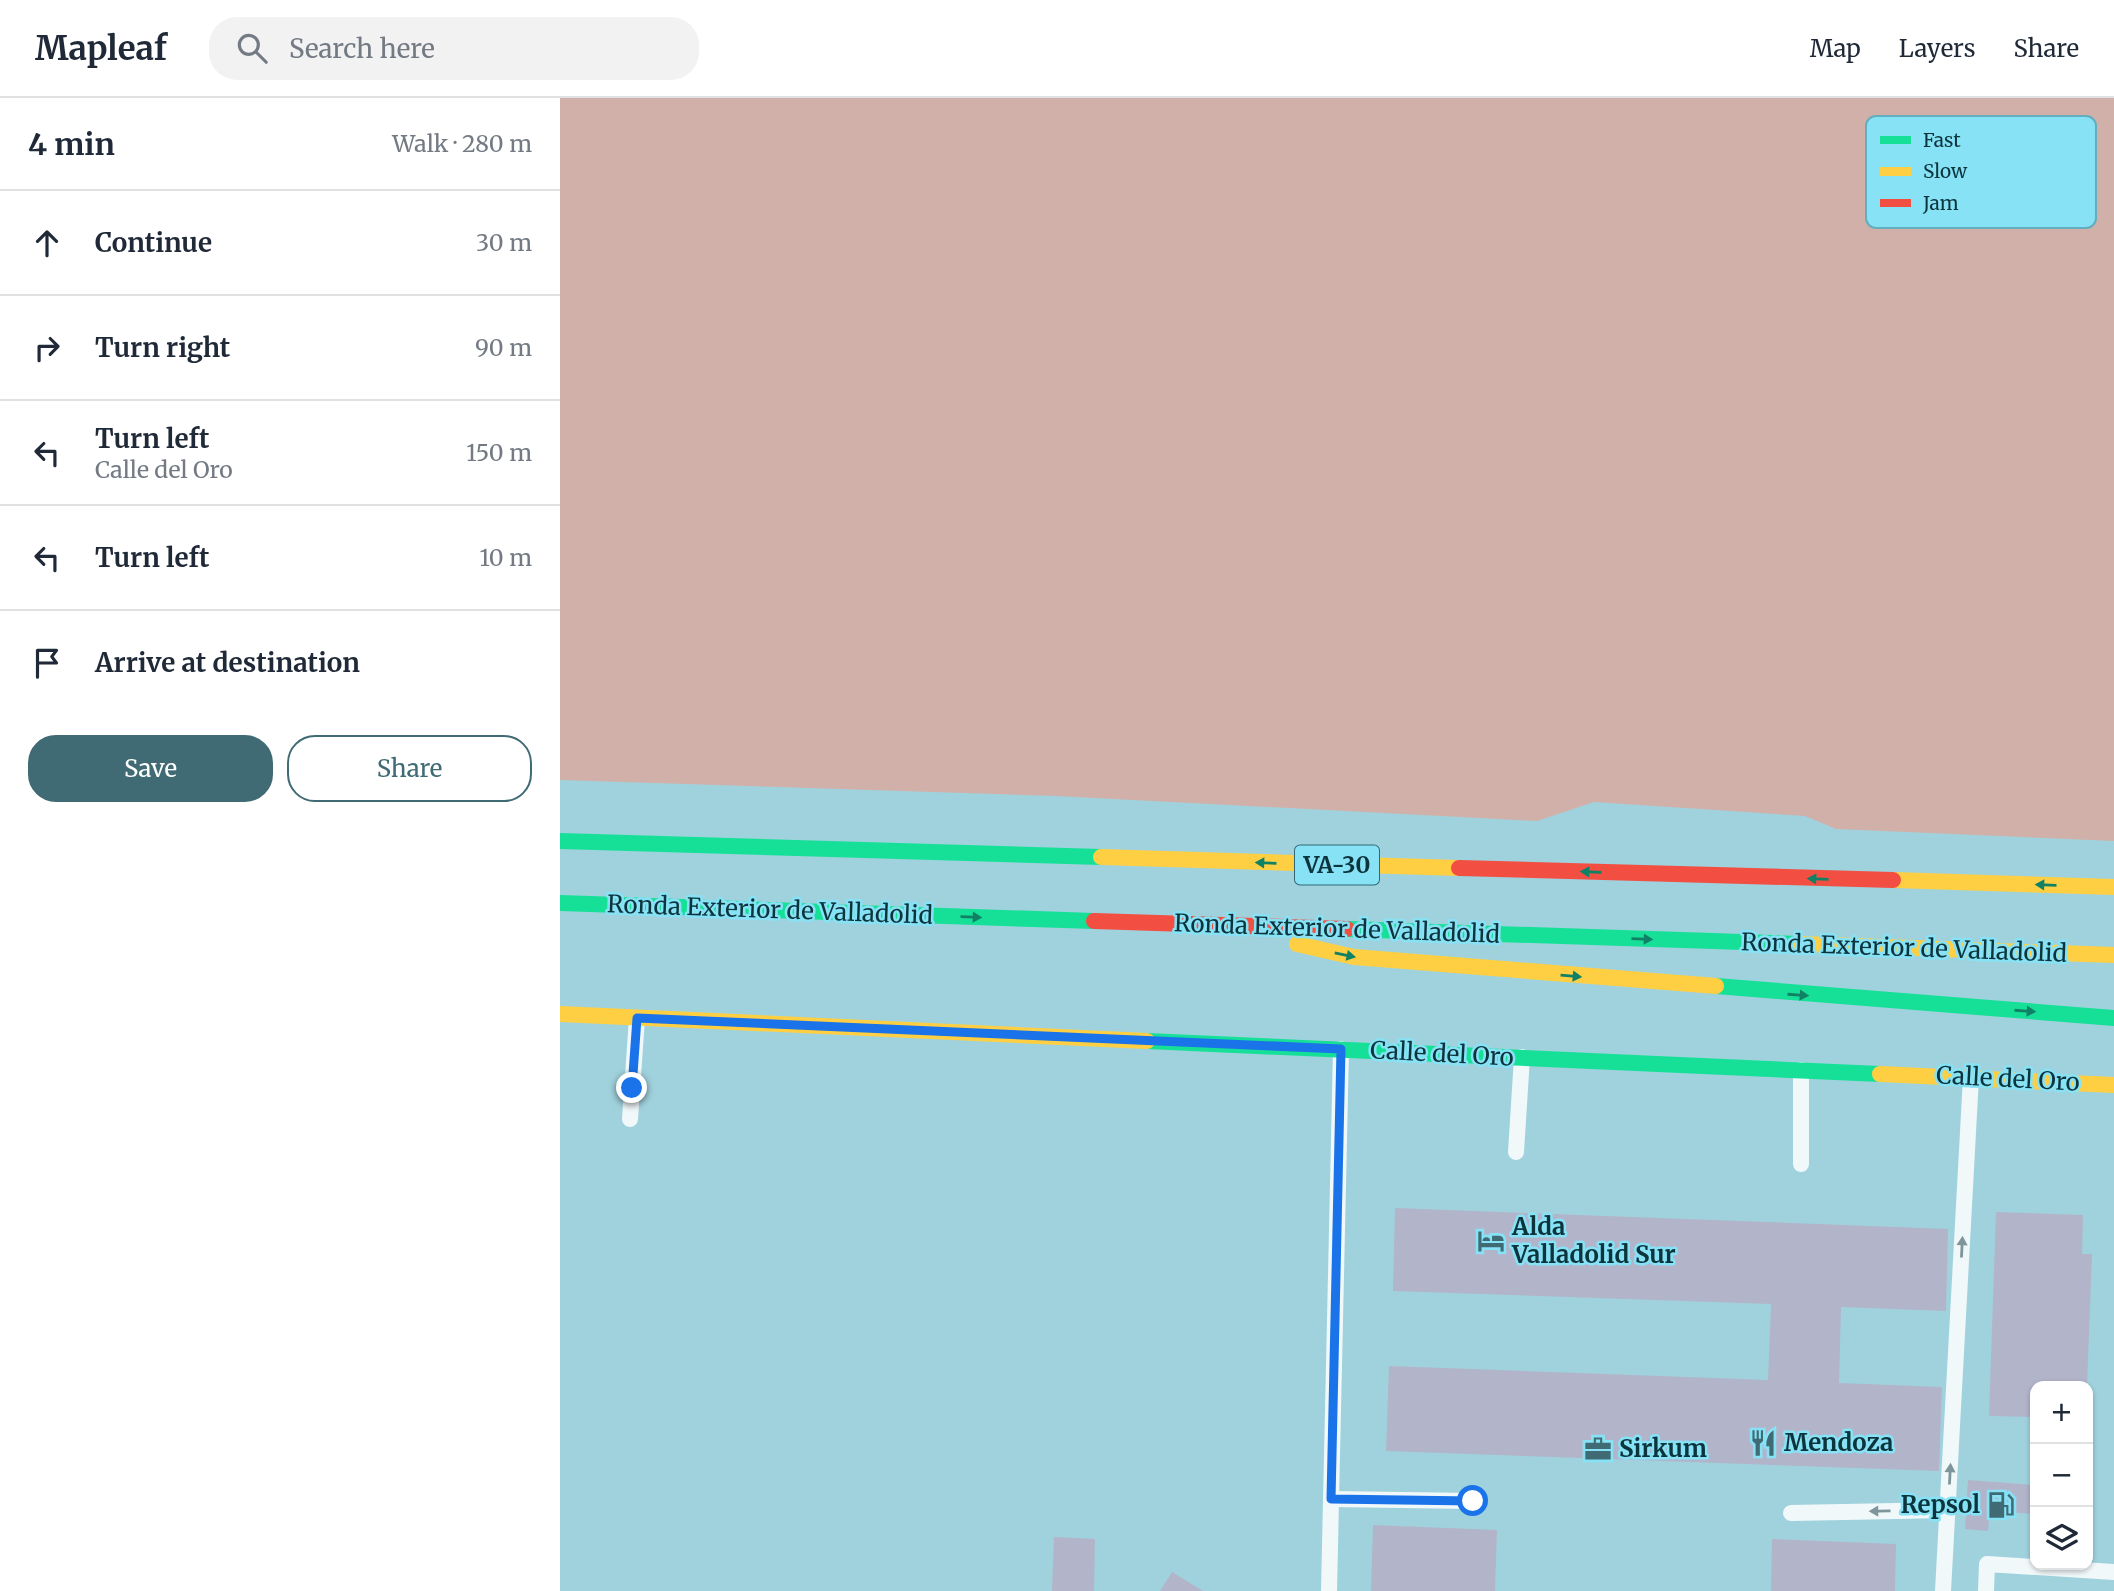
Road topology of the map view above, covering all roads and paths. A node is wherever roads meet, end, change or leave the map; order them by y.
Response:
1 (560, 841) edge
2 (2114, 887) edge
3 (560, 903) edge
4 (1206, 924) junction
5 (2114, 955) edge
6 (560, 1014) edge
7 (637, 1018) junction
8 (2114, 1018) edge
9 (1341, 1049) junction
10 (1522, 1057) junction
11 (1801, 1070) junction
12 (1971, 1077) junction
13 (2114, 1084) edge
14 (630, 1119) dead end
15 (1516, 1152) dead end
16 (1801, 1164) dead end
17 (1331, 1499) junction
18 (1473, 1501) dead end
19 (1948, 1510) junction
20 (1791, 1513) dead end
21 (2114, 1572) edge
22 (1329, 1591) edge
23 (1943, 1591) edge
24 (1986, 1591) edge

2 -> 1 main road, VA-30
3 -> 4 main road, Ronda Exterior de Valladolid
4 -> 5 main road, Ronda Exterior de Valladolid
4 -> 8 main road
6 - 7 main road, Calle del Oro
7 - 9 main road, Calle del Oro
7 - 14 lane
9 - 10 main road, Calle del Oro
9 - 17 lane
10 - 11 main road, Calle del Oro
10 - 15 lane
11 - 12 main road, Calle del Oro
11 - 16 lane
12 - 13 main road, Calle del Oro
19 -> 12 lane
17 - 18 lane
17 - 22 lane
19 -> 20 lane
19 - 23 lane
21 - 24 lane

